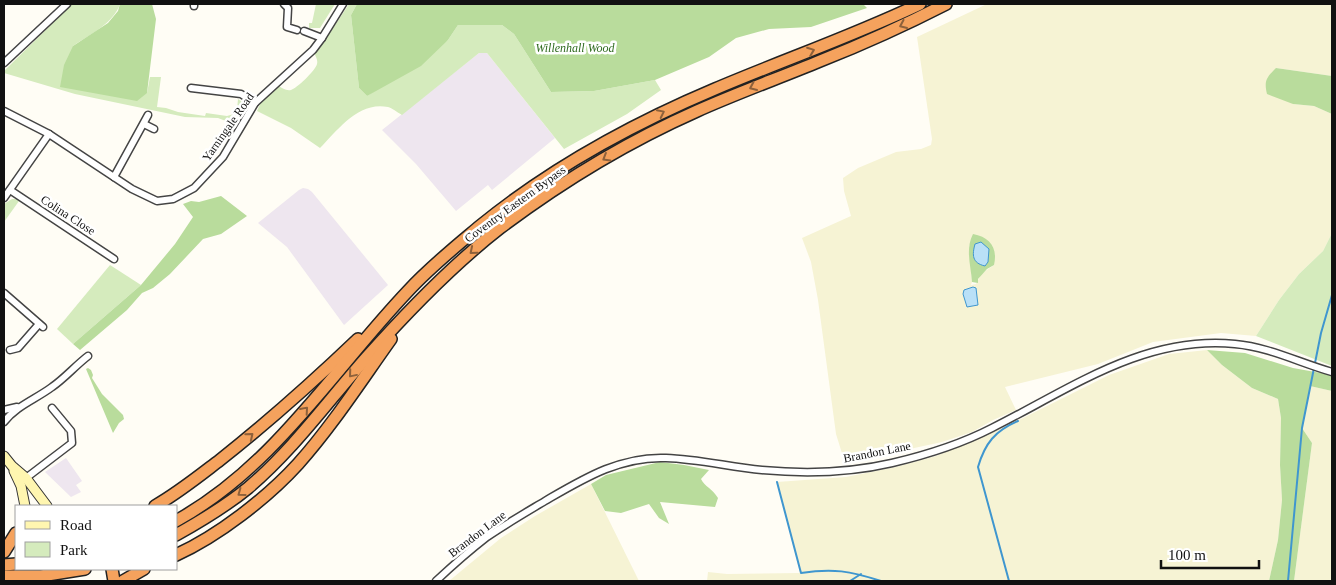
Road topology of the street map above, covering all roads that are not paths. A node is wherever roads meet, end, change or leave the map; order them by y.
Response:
1 (67, 4) edge
2 (284, 4) edge
3 (343, 4) edge
4 (920, 4) edge
5 (946, 4) edge
6 (322, 38) junction
7 (4, 64) edge
8 (191, 88) dead end
9 (255, 103) junction
10 (4, 111) edge
11 (148, 115) dead end
12 (144, 124) junction
13 (154, 129) dead end
14 (49, 134) junction
15 (114, 177) junction
16 (10, 190) junction
17 (4, 198) edge
18 (114, 259) dead end
19 (408, 291) junction
20 (4, 293) edge
21 (420, 300) junction
22 (10, 350) dead end
23 (88, 356) dead end
24 (1332, 372) edge
25 (21, 406) junction
26 (52, 408) dead end
27 (4, 410) edge
28 (65, 410) dead end
29 (59, 415) junction
30 (4, 422) edge
31 (4, 456) edge
32 (12, 466) junction
33 (26, 478) junction
34 (25, 505) edge
35 (46, 505) edge
36 (156, 505) edge
37 (178, 520) edge
38 (178, 534) edge
39 (11, 536) edge
40 (4, 551) edge
41 (178, 553) edge
42 (79, 570) edge
43 (142, 570) edge
44 (4, 576) edge
45 (123, 581) edge
46 (436, 581) edge

1 - 7 street
2 - 6 street
3 - 6 street, Yarningale Road
19 -> 4 highway, Coventry Eastern Bypass
5 -> 21 highway, Coventry Eastern Bypass
6 - 9 street, Yarningale Road
8 - 9 street
9 - 15 street, Yarningale Road
10 - 14 street, Yarningale Road
11 - 12 street
12 - 13 street
12 - 15 street
14 - 15 street, Yarningale Road
14 - 16 street
16 - 17 street
16 - 18 street, Colina Close
36 -> 19 highway
37 -> 19 highway, Coventry Eastern Bypass
20 - 22 street
21 -> 38 highway, Coventry Eastern Bypass
21 - 41 highway
23 - 25 street
24 - 46 street, Brandon Lane
25 - 27 street
25 - 30 street
26 - 29 street
28 - 29 street
29 - 33 street
31 - 32 main road
32 - 33 main road
32 - 34 main road
33 - 35 main road
39 - 40 highway
42 - 44 highway
43 - 45 highway

